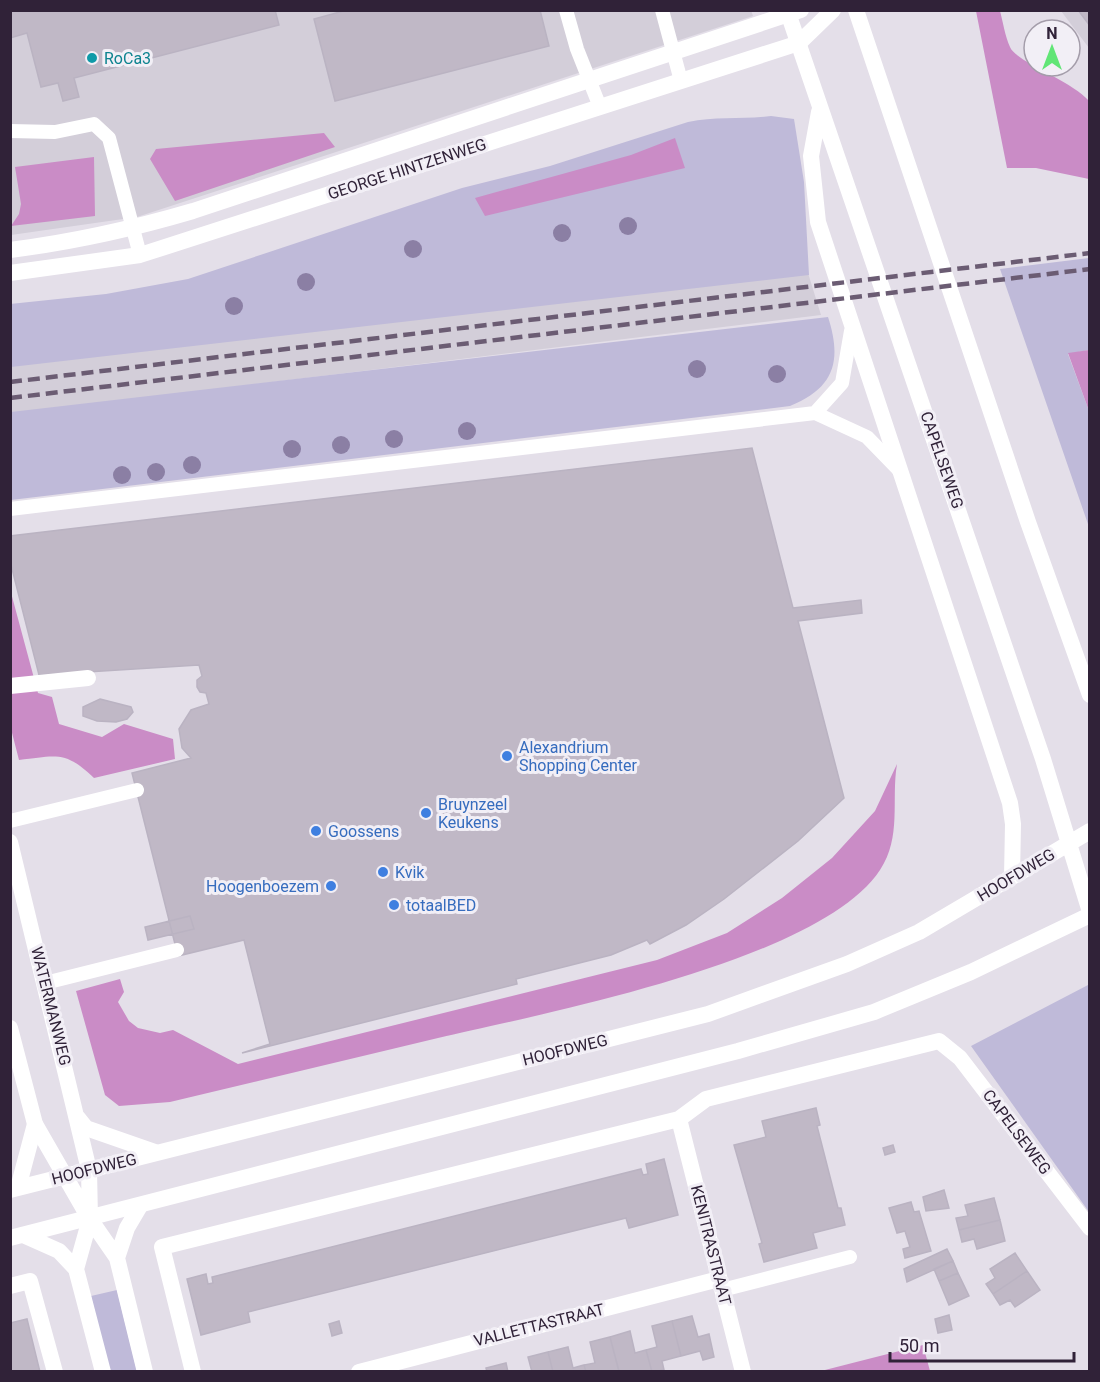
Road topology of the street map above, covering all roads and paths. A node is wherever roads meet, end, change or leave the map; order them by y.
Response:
1 (566, 10) edge
2 (662, 10) edge
3 (833, 10) edge
4 (856, 10) edge
5 (792, 12) edge
6 (799, 43) junction
7 (674, 53) junction
8 (590, 81) junction
9 (681, 81) junction
10 (600, 107) junction
11 (819, 110) junction
12 (10, 131) edge
13 (133, 228) junction
14 (10, 250) edge
15 (140, 255) junction
16 (10, 273) edge
17 (851, 331) junction
18 (814, 413) junction
19 (901, 472) junction
20 (10, 509) edge
21 (88, 678) dead end
22 (10, 686) edge
23 (1089, 695) edge
24 (136, 790) dead end
25 (10, 821) edge
26 (1089, 831) edge
27 (10, 842) edge
28 (1068, 844) junction
29 (1012, 877) junction
30 (1089, 913) edge
31 (177, 950) dead end
32 (45, 983) junction
33 (10, 1028) edge
34 (78, 1118) junction
35 (679, 1119) junction
36 (35, 1124) junction
37 (155, 1152) junction
38 (89, 1170) junction
39 (65, 1176) junction
40 (14, 1189) edge
41 (140, 1206) junction
42 (90, 1219) junction
43 (1089, 1228) edge
44 (17, 1236) edge
45 (850, 1257) dead end
46 (117, 1258) junction
47 (76, 1269) junction
48 (721, 1285) junction
49 (10, 1286) edge
50 (55, 1371) edge
51 (103, 1371) edge
52 (145, 1371) edge
53 (193, 1371) edge
54 (359, 1371) edge
55 (743, 1371) edge

1 - 8 lane
2 - 7 lane
3 - 6 main road
4 - 23 main road
5 - 6 main road, CAPELSEWEG
5 - 7 main road, GEORGE HINTZENWEG
6 - 9 main road, GEORGE HINTZENWEG
6 - 11 main road, CAPELSEWEG
7 - 8 main road, GEORGE HINTZENWEG
7 - 9 lane
8 - 10 lane
8 - 13 main road, GEORGE HINTZENWEG
9 - 10 main road, GEORGE HINTZENWEG
10 - 15 main road, GEORGE HINTZENWEG
11 - 17 main road
11 - 28 main road, CAPELSEWEG
12 - 13 lane
13 - 14 main road, GEORGE HINTZENWEG
13 - 15 lane
15 - 16 main road, GEORGE HINTZENWEG
17 - 18 lane
17 - 19 main road
18 - 19 lane
18 - 20 lane
19 - 29 main road
21 - 22 main road
24 - 25 lane
26 - 28 main road, HOOFDWEG
27 - 32 main road, WATERMANWEG
28 - 29 main road, HOOFDWEG
28 - 30 main road, CAPELSEWEG
29 - 37 main road, HOOFDWEG
30 - 41 main road
31 - 32 lane
32 - 34 main road, WATERMANWEG
33 - 36 main road
34 - 37 main road
34 - 38 main road, WATERMANWEG
35 - 43 main road, CAPELSEWEG
35 - 48 main road, KENITRASTRAAT
35 - 53 main road
36 - 39 main road
36 - 40 main road
37 - 38 main road, HOOFDWEG
38 - 39 main road, HOOFDWEG
38 - 42 main road, WATERMANWEG
39 - 40 main road, HOOFDWEG
39 - 42 main road
41 - 42 main road
41 - 46 main road
42 - 44 main road
42 - 46 main road
42 - 47 main road, WATERMANWEG
44 - 47 main road
45 - 48 lane
46 - 52 main road
47 - 51 main road
48 - 54 main road, VALLETTASTRAAT
48 - 55 main road, KENITRASTRAAT
49 - 50 main road

